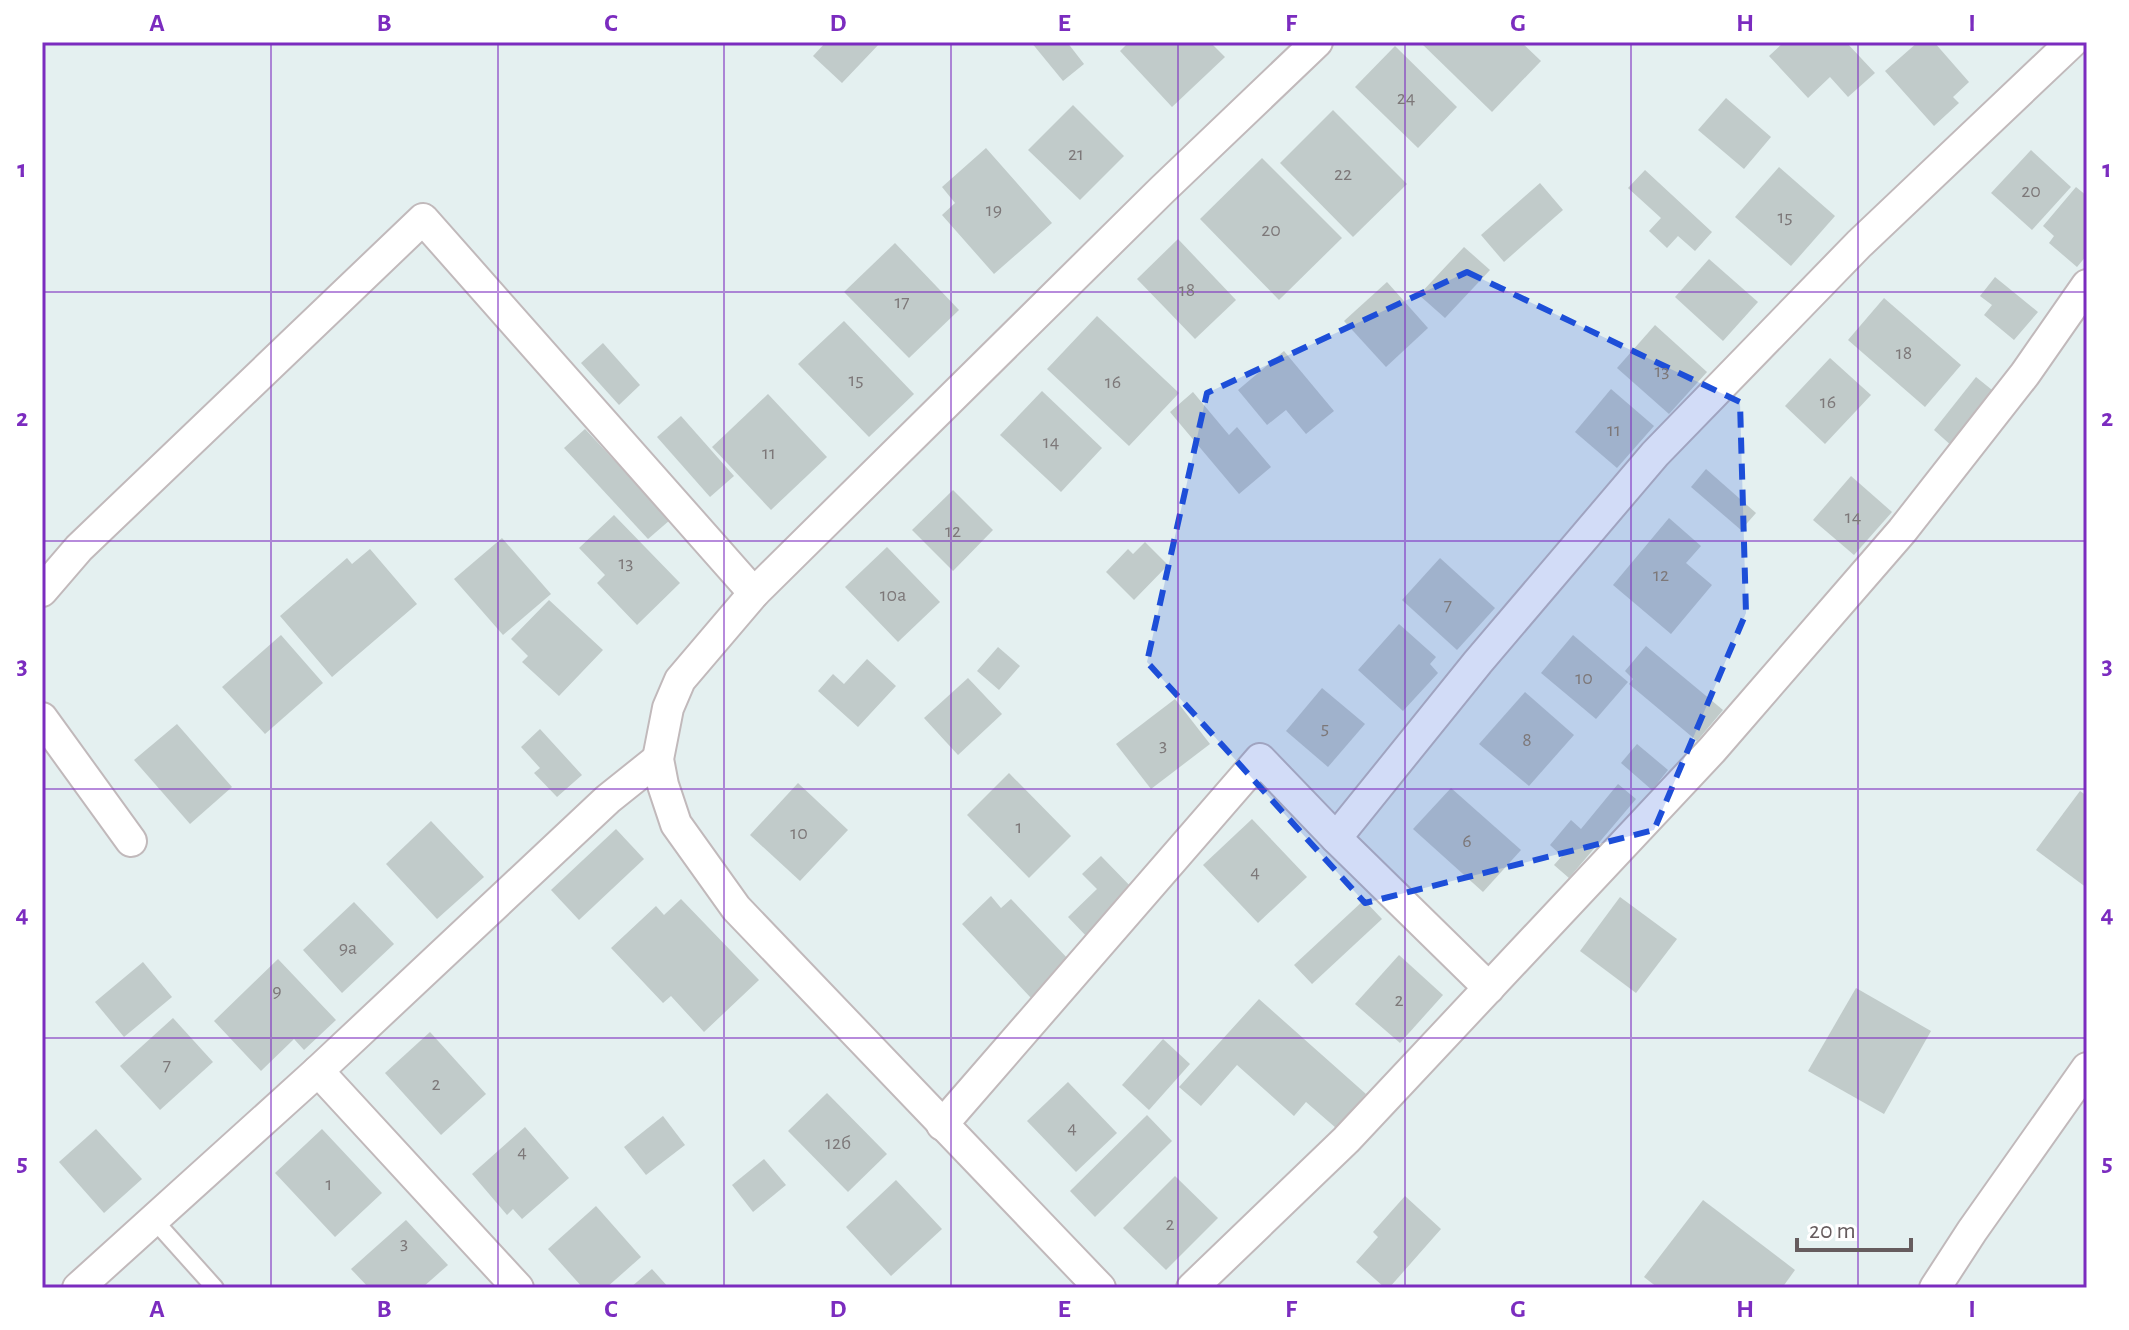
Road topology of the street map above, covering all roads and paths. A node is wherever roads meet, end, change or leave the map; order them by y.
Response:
1 (1317, 42) edge
2 (2072, 42) edge
3 (2087, 285) edge
4 (42, 591) edge
5 (754, 593) junction
6 (42, 718) edge
7 (658, 759) junction
8 (1336, 838) junction
9 (131, 841) dead end
10 (1489, 988) junction
11 (2087, 1068) edge
12 (318, 1071) junction
13 (942, 1125) junction
14 (154, 1220) junction
15 (78, 1288) edge
16 (215, 1288) edge
17 (518, 1288) edge
18 (1100, 1288) edge
19 (1192, 1288) edge
20 (1935, 1288) edge

1 - 5 street
2 - 8 street
3 - 10 street
4 - 5 street
5 - 7 street
6 - 9 street
7 - 12 street
7 - 13 street
8 - 10 street
8 - 13 street
10 - 19 street
11 - 20 street
12 - 14 street
12 - 17 street
13 - 18 street
14 - 15 street
14 - 16 lane

